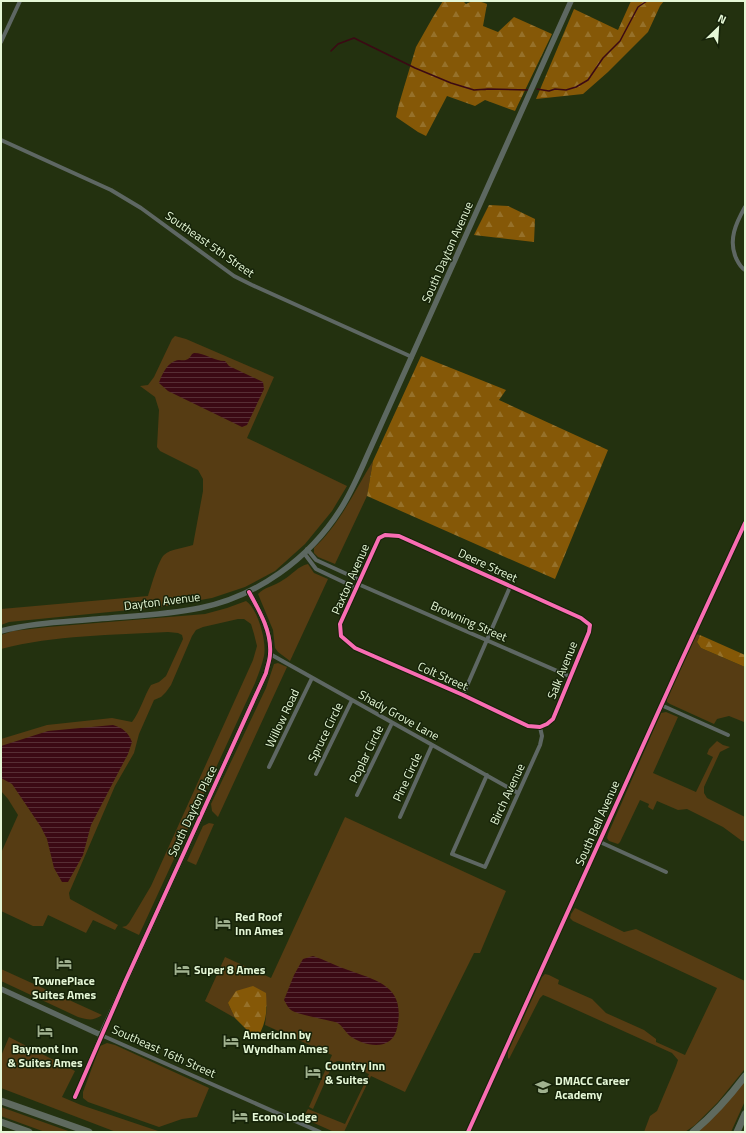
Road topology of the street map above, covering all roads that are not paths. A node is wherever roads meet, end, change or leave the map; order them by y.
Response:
1 (20, 1) edge
2 (571, 1) edge
3 (1, 42) edge
4 (1, 140) edge
5 (745, 207) edge
6 (745, 270) edge
7 (412, 357) junction
8 (340, 511) joint
9 (745, 523) edge
10 (385, 535) joint
11 (306, 551) junction
12 (358, 584) junction
13 (510, 587) junction
14 (249, 592) junction
15 (581, 618) joint
16 (1, 631) edge
17 (341, 636) joint
18 (487, 640) junction
19 (270, 654) junction
20 (571, 677) junction
21 (312, 678) junction
22 (463, 695) junction
23 (352, 700) junction
24 (661, 705) junction
25 (392, 723) junction
26 (540, 727) junction
27 (728, 735) dead end
28 (432, 745) junction
29 (269, 768) dead end
30 (316, 774) dead end
31 (486, 775) junction
32 (518, 793) junction
33 (357, 795) dead end
34 (400, 816) dead end
35 (600, 842) junction
36 (666, 872) dead end
37 (1, 988) edge
38 (101, 1035) junction
39 (745, 1076) edge
40 (75, 1097) dead end
41 (1, 1098) edge
42 (1, 1101) edge
43 (10, 1104) junction
44 (745, 1114) edge
45 (1, 1122) edge
46 (1, 1127) edge
47 (18, 1132) edge
48 (29, 1132) edge
49 (89, 1132) edge
50 (320, 1132) edge
51 (468, 1132) edge
52 (693, 1132) edge
53 (737, 1132) edge

1 - 3 street
2 - 7 main road, South Dayton Avenue
4 - 7 street, Southeast 5th Street
5 - 6 street
7 - 8 main road, South Dayton Avenue
8 - 11 main road, Dayton Avenue
9 - 24 street, South Bell Avenue
10 - 12 street, Paxton Avenue
10 - 13 street, Deere Street
11 - 12 street, Browning Street
11 - 12 street, Browning Street
11 - 14 main road, Dayton Avenue
12 - 17 street, Paxton Avenue
12 - 18 street, Browning Street
13 - 15 street, Deere Street
13 - 18 street
14 - 16 main road, Dayton Avenue
14 - 19 main road, South Dayton Place
15 - 20 street, Salk Avenue
17 - 22 street, Colt Street
18 - 20 street, Browning Street
18 - 22 street
19 - 21 street, Shady Grove Lane
19 - 38 main road, South Dayton Place
20 - 26 street, Salk Avenue
21 - 23 street, Shady Grove Lane
21 - 29 street, Willow Road
22 - 26 street, Colt Street
23 - 25 street, Shady Grove Lane
23 - 30 street, Spruce Circle
24 - 27 street
24 - 35 street, South Bell Avenue
25 - 28 street, Shady Grove Lane
25 - 33 street, Poplar Circle
26 - 32 street, Birch Avenue
28 - 31 street, Shady Grove Lane
28 - 34 street, Pine Circle
31 - 32 street, Shady Grove Lane
31 - 32 street, Birch Avenue
35 - 36 street
35 - 51 street, South Bell Avenue
37 - 38 main road, Southeast 16th Street
38 - 40 street
38 - 50 street, Southeast 16th Street
39 - 52 highway
41 - 43 highway
42 - 43 highway
43 - 49 highway
44 - 53 highway
45 - 48 highway
46 - 47 highway

